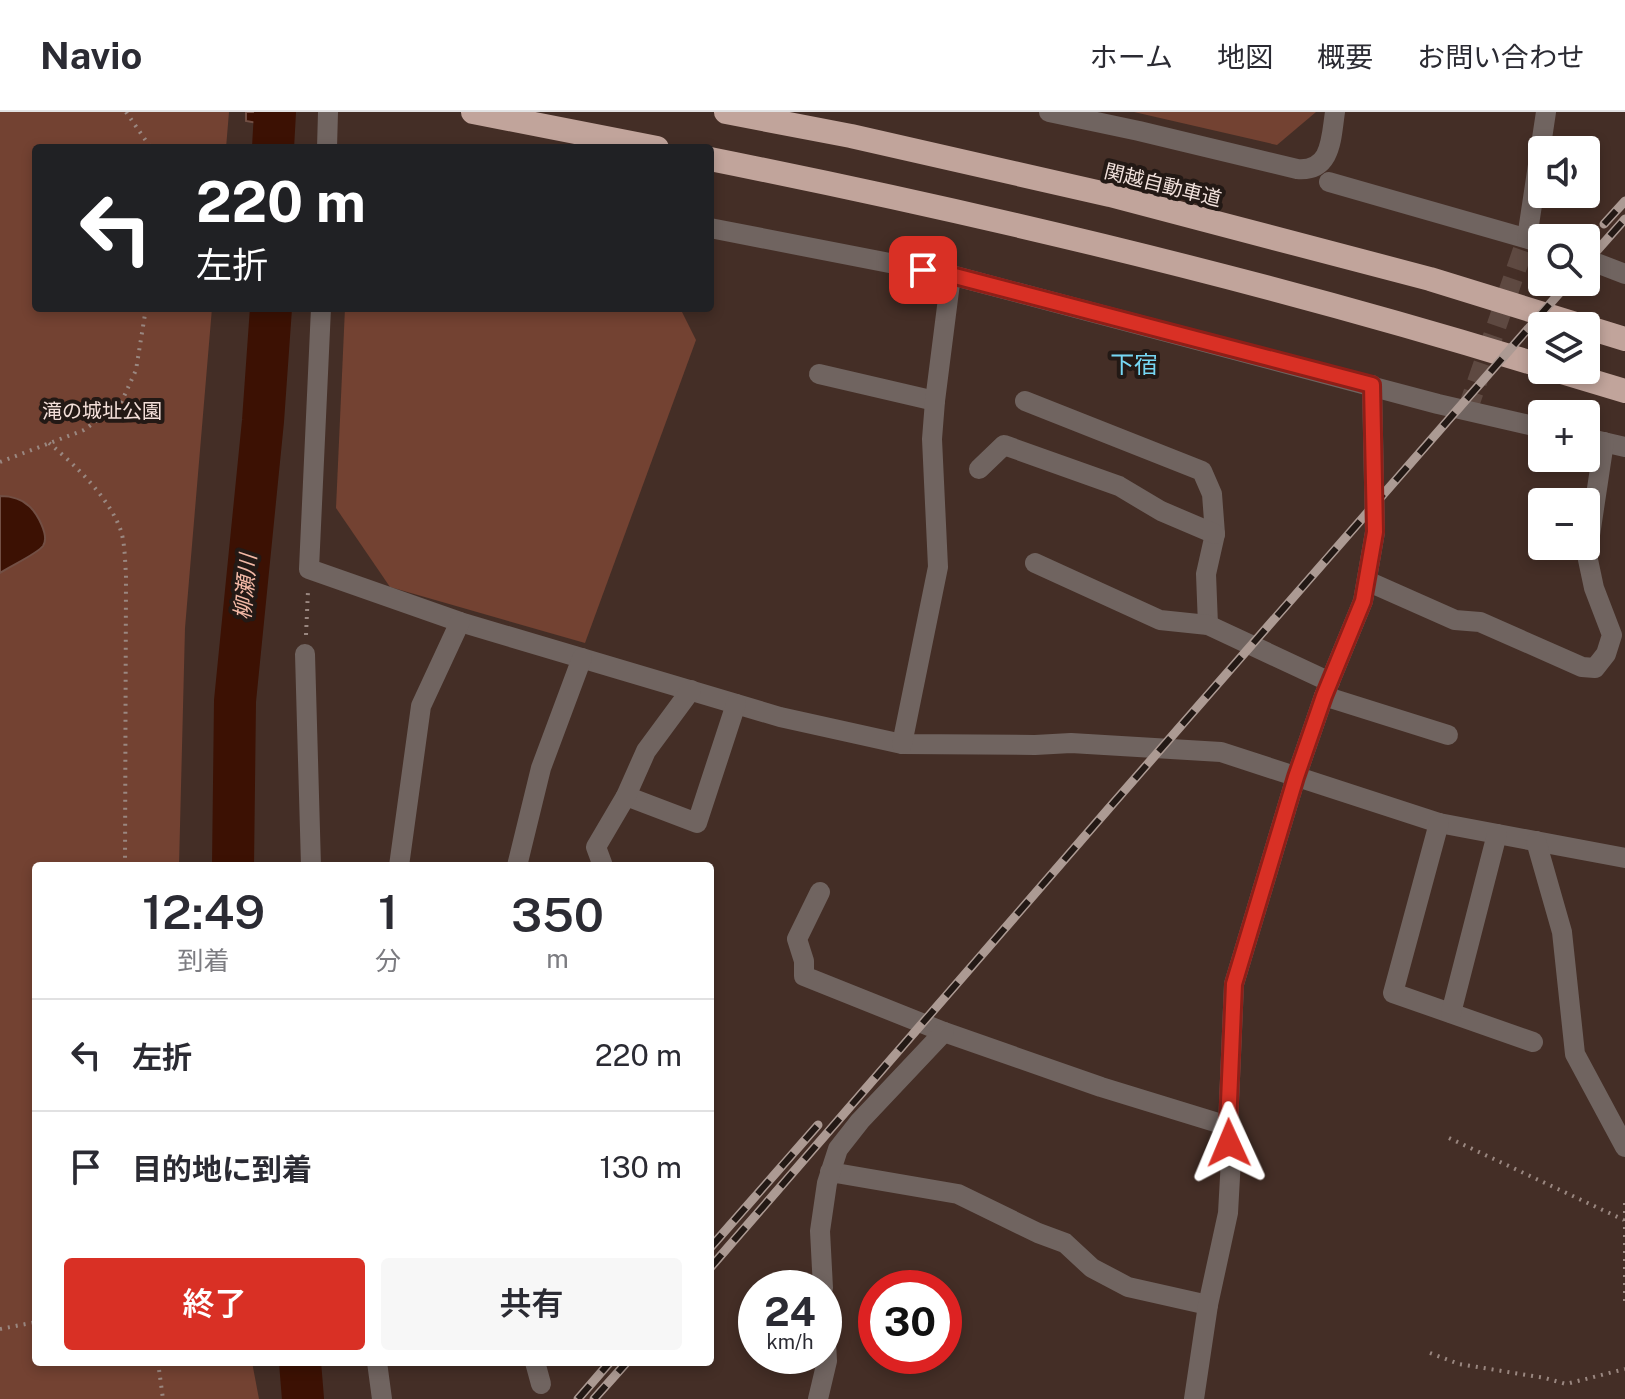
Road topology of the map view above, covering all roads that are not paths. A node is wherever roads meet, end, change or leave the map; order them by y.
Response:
1 (328, 112) edge
2 (473, 112) edge
3 (726, 112) edge
4 (1049, 112) edge
5 (1335, 112) edge
6 (1546, 112) edge
7 (327, 144) edge
8 (637, 144) edge
9 (714, 160) edge
10 (1329, 182) dead end
11 (1536, 224) tunnel mouth
12 (714, 229) edge
13 (1528, 238) edge
14 (1600, 264) edge
15 (1625, 274) edge
16 (951, 275) junction
17 (321, 312) edge
18 (1536, 312) edge
19 (1600, 332) edge
20 (1625, 339) edge
21 (1528, 362) edge
22 (819, 374) dead end
23 (1600, 384) edge
24 (1372, 385) junction
25 (1625, 391) edge
26 (935, 401) junction
27 (1025, 401) dead end
28 (1528, 425) edge
29 (1600, 441) edge
30 (1625, 447) edge
31 (979, 469) dead end
32 (1593, 472) edge
33 (1215, 534) junction
34 (1035, 563) dead end
35 (1367, 581) junction
36 (460, 622) junction
37 (1208, 625) junction
38 (305, 654) road end
39 (582, 658) junction
40 (1327, 689) junction
41 (691, 690) junction
42 (736, 704) junction
43 (1448, 735) dead end
44 (902, 744) junction
45 (1296, 777) junction
46 (626, 796) junction
47 (1439, 823) junction
48 (1497, 834) junction
49 (1536, 841) junction
50 (1625, 858) edge
51 (311, 862) edge
52 (400, 862) edge
53 (518, 862) edge
54 (602, 862) edge
55 (820, 892) dead end
56 (1451, 1013) junction
57 (944, 1032) junction
58 (1533, 1042) dead end
59 (1228, 1126) junction
60 (1625, 1147) edge
61 (830, 1172) junction
62 (822, 1270) edge
63 (1208, 1305) junction
64 (378, 1366) edge
65 (536, 1366) edge
66 (824, 1374) edge
67 (541, 1384) dead end
68 (382, 1399) edge
69 (818, 1399) edge
70 (1194, 1399) edge

1 - 7 street
2 - 8 highway
3 - 18 highway, 関越自動車道
4 - 5 street
6 - 11 street
9 - 21 highway
10 - 13 street
12 - 16 street
14 - 15 street
16 - 24 street
16 - 26 street
17 - 36 street
19 - 20 highway, 関越自動車道
22 - 26 street
23 - 25 highway
24 - 28 street
24 - 35 street
26 - 44 street
27 - 33 street
29 - 30 street
31 - 33 street
32 - 35 street
33 - 37 street
34 - 37 street
35 - 40 street
36 - 39 street
36 - 52 street
37 - 40 street
38 - 51 street
39 - 41 street
39 - 53 street
40 - 43 street
40 - 45 street
41 - 42 street
41 - 46 street
42 - 44 street
42 - 46 street
44 - 45 street
45 - 47 street
45 - 59 street
46 - 54 street
47 - 48 street
47 - 56 street
48 - 49 street
48 - 56 street
49 - 50 street
49 - 60 street
55 - 57 street
56 - 58 street
57 - 59 street
57 - 61 street
59 - 63 street
61 - 62 street
61 - 63 street
63 - 70 street
64 - 68 street
65 - 67 street
66 - 69 street

